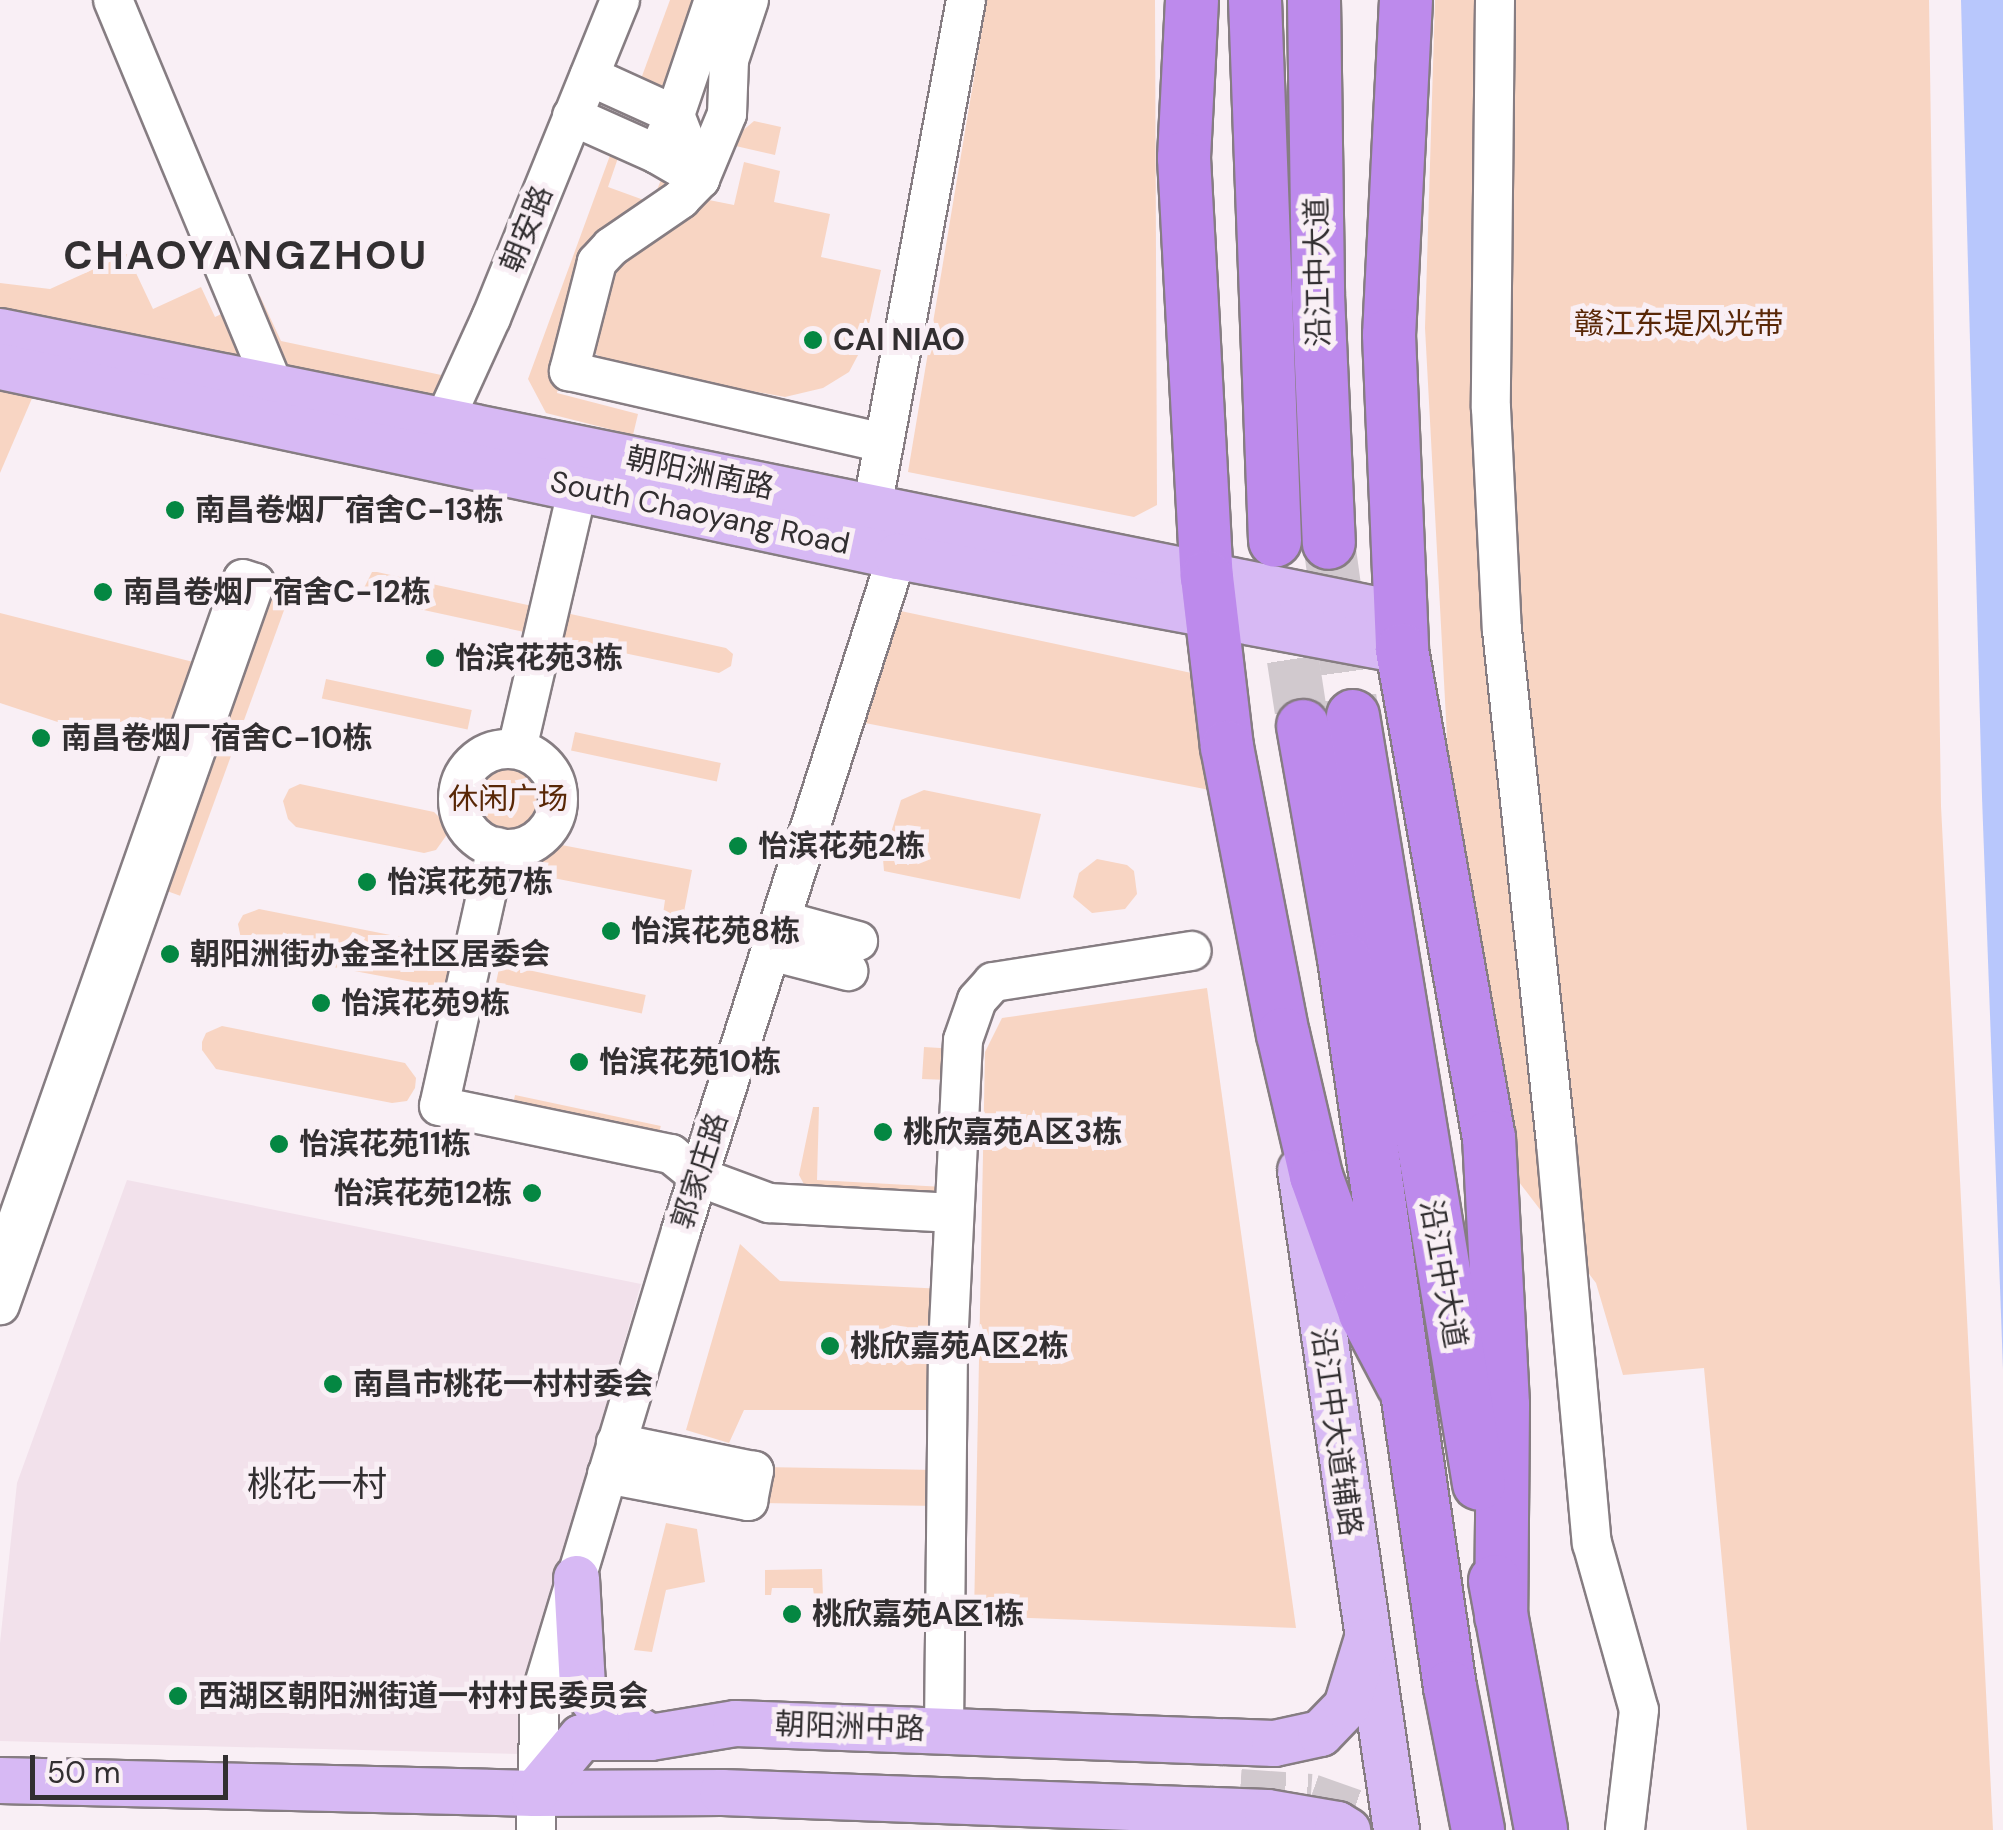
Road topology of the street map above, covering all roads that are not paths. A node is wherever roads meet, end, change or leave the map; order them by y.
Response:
1 (113, 0) edge
2 (620, 0) edge
3 (714, 0) edge
4 (748, 0) edge
5 (966, 0) edge
6 (1192, 0) edge
7 (1255, 0) edge
8 (1314, 0) edge
9 (1345, 0) edge
10 (1406, 0) edge
11 (1496, 0) edge
12 (589, 76) junction
13 (675, 115) junction
14 (572, 116) junction
15 (657, 154) junction
16 (700, 179) junction
17 (1316, 203) junction
18 (0, 331) edge
19 (0, 366) edge
20 (274, 386) junction
21 (436, 438) junction
22 (884, 442) junction
23 (578, 487) junction
24 (872, 508) junction
25 (1275, 540) tunnel mouth
26 (1329, 544) tunnel mouth
27 (898, 556) junction
28 (1209, 597) junction
29 (1401, 632) junction
30 (517, 750) junction
31 (498, 847) junction
32 (776, 936) junction
33 (1192, 951) dead end
34 (853, 956) dead end
35 (1283, 1034) junction
36 (698, 1177) junction
37 (954, 1213) junction
38 (0, 1270) edge
39 (0, 1305) edge
40 (1403, 1385) junction
41 (576, 1578) junction
42 (1501, 1617) junction
43 (1366, 1642) junction
44 (1450, 1687) junction
45 (944, 1730) junction
46 (650, 1737) junction
47 (1194, 1740) junction
48 (0, 1780) edge
49 (0, 1796) edge
50 (1204, 1799) junction
51 (535, 1811) edge
52 (975, 1816) edge
53 (1347, 1830) edge
54 (1396, 1830) edge
55 (1464, 1830) edge
56 (1478, 1830) edge
57 (1541, 1830) edge
58 (1625, 1830) edge

1 - 20 street
2 - 12 street, 朝安路
3 - 13 street
4 - 16 street
5 - 22 street
6 - 28 highway
7 - 25 highway, 沿江中大道
8 - 17 highway, 沿江中大道
9 - 17 highway
10 - 29 highway
11 - 58 street
12 - 13 street
12 - 14 street, 朝安路
13 - 15 street
13 - 16 street
14 - 15 street
14 - 21 street, 朝安路
15 - 16 street
16 - 22 street
17 - 26 highway, 沿江中大道
18 - 20 main road, 朝阳洲南路
19 - 21 main road, South Chaoyang Road
20 - 21 main road, 朝阳洲南路
21 - 23 main road, South Chaoyang Road
21 - 24 main road, 朝阳洲南路
22 - 24 street
23 - 27 main road, South Chaoyang Road
23 - 30 street
24 - 28 main road, 朝阳洲南路
27 - 28 main road, South Chaoyang Road
27 - 32 street, 郭家庄路
28 - 29 main road, South Chaoyang Road
28 - 35 highway
29 - 42 highway
30 - 31 street
30 - 31 street
31 - 36 street
32 - 34 street
32 - 36 street, 郭家庄路
33 - 37 street
35 - 40 highway
35 - 43 main road, 沿江中大道辅路
36 - 37 street
36 - 41 street, 郭家庄路
37 - 45 street
38 - 39 street
40 - 42 highway, 沿江中大道
40 - 44 highway, 沿江中大道
41 - 46 main road
41 - 51 street, 郭家庄路
42 - 57 highway, 沿江中大道
43 - 47 main road, 朝阳洲中路
43 - 54 main road, 沿江中大道辅路
44 - 55 highway
44 - 56 highway, 沿江中大道
45 - 46 main road, 朝阳洲中路
45 - 47 main road, 朝阳洲中路
46 - 50 main road
46 - 51 main road, 朝阳洲中路
47 - 50 main road, 朝阳洲中路
48 - 49 street
48 - 51 main road
50 - 52 main road
50 - 53 main road
51 - 52 main road

